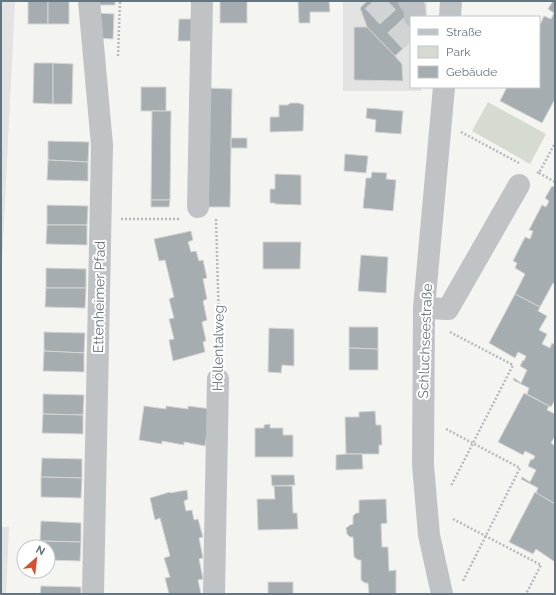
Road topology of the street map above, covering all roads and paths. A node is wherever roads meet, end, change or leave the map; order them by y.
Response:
1 (89, 1) edge
2 (202, 1) edge
3 (409, 1) edge
4 (451, 1) edge
5 (415, 16) edge
6 (450, 16) edge
7 (444, 88) edge
8 (461, 132) dead end
9 (555, 143) edge
10 (519, 163) dead end
11 (539, 173) junction
12 (526, 177) joint
13 (555, 182) edge
14 (198, 215) junction
15 (100, 218) junction
16 (424, 308) junction
17 (447, 330) dead end
18 (218, 379) joint
19 (446, 429) dead end
20 (473, 444) junction
21 (450, 486) dead end
22 (453, 519) dead end
23 (486, 537) junction
24 (462, 583) dead end
25 (93, 594) edge
26 (214, 594) edge
27 (442, 594) edge
28 (526, 594) edge

1 - 15 street, Ettenheimer Pfad
2 - 14 street
3 - 5 street
4 - 6 street
7 - 16 street, Schluchseestraße
8 - 10 path
9 - 11 path
11 - 12 path
11 - 13 path
12 - 16 street
14 - 15 path
14 - 18 path, Höllentalweg
15 - 25 street, Ettenheimer Pfad
16 - 27 street, Schluchseestraße
17 - 20 path
18 - 26 street, Höllentalweg
19 - 20 path
20 - 21 path
20 - 23 path
22 - 23 path
23 - 24 path
23 - 28 path

